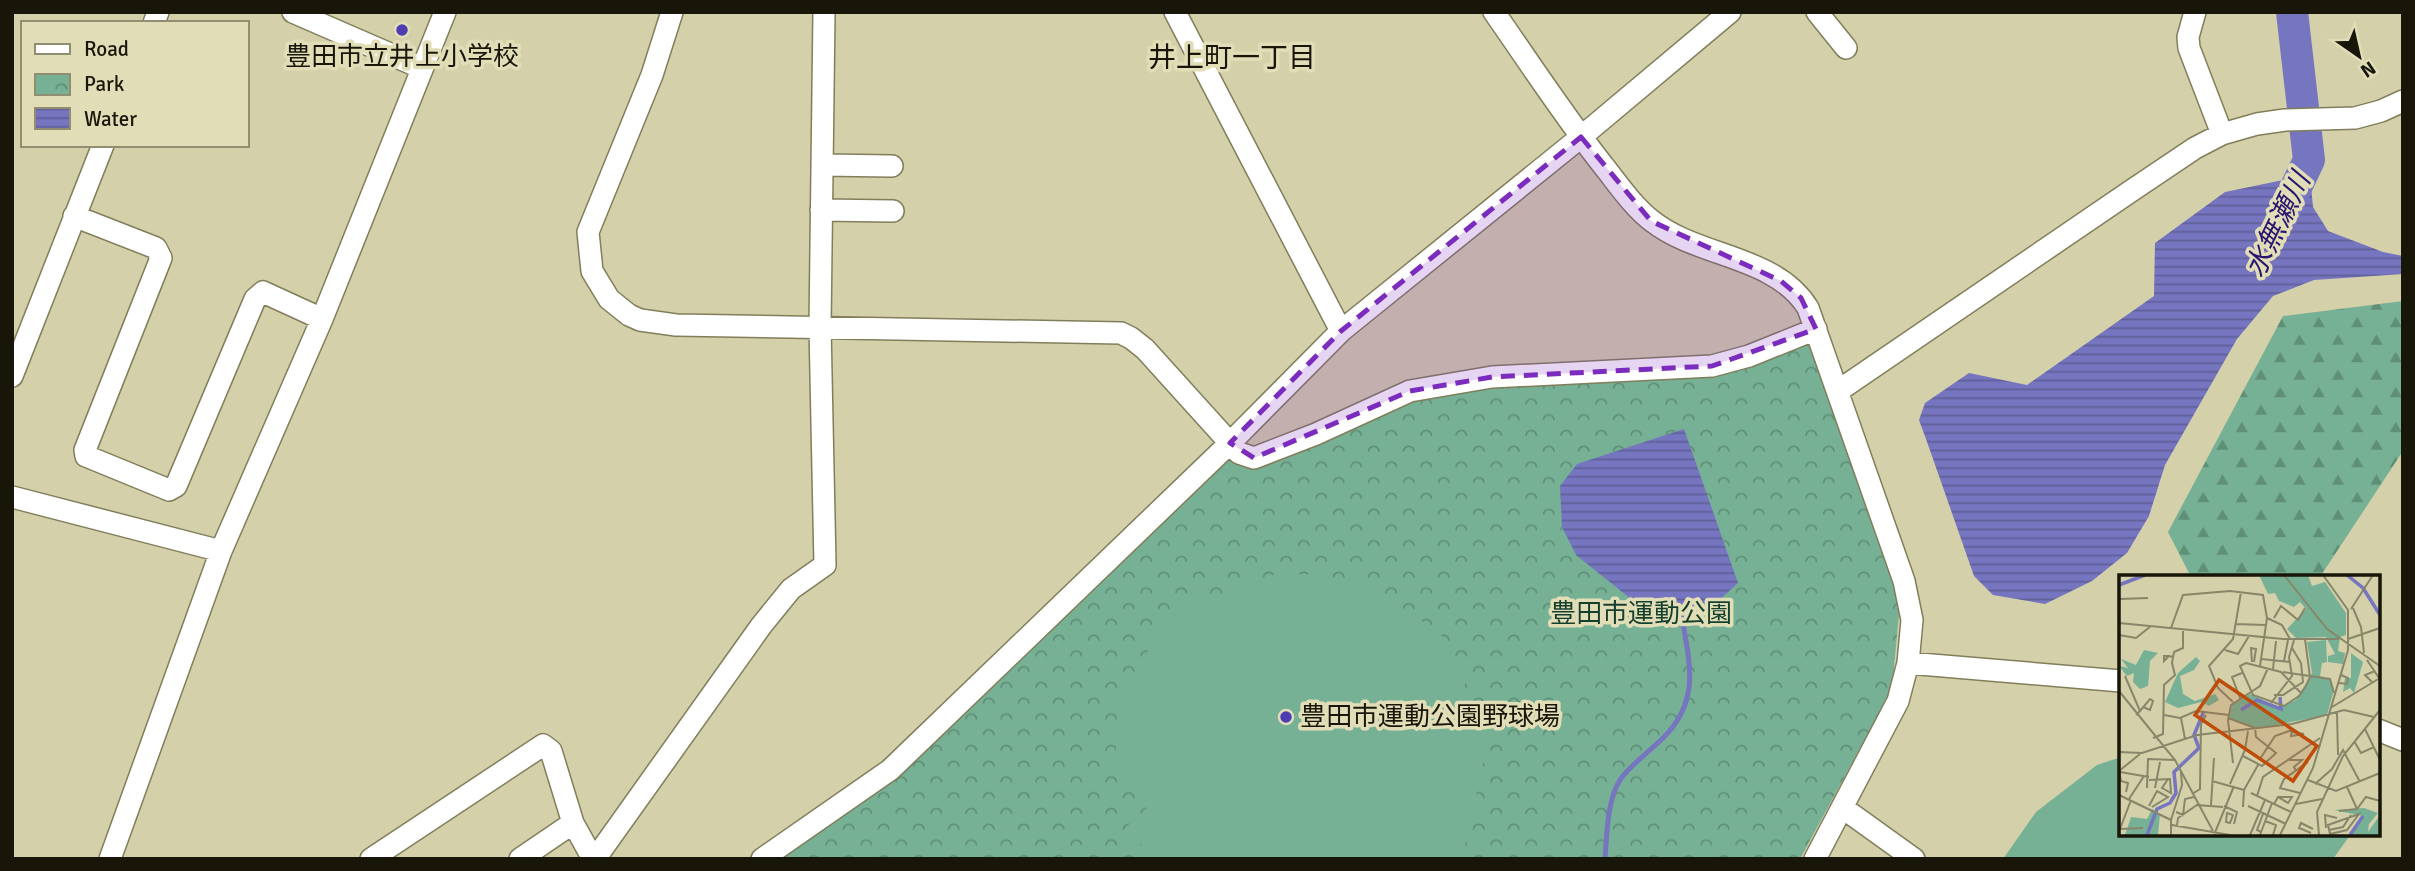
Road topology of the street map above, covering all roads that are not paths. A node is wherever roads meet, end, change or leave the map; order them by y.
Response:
1 (293, 12) edge
2 (445, 12) edge
3 (672, 12) edge
4 (824, 12) edge
5 (1175, 12) edge
6 (1494, 12) edge
7 (1730, 12) edge
8 (1817, 12) edge
9 (2195, 12) edge
10 (1846, 48) dead end
11 (422, 68) junction
12 (2403, 101) edge
13 (2222, 134) junction
14 (1581, 137) junction
15 (102, 147) edge
16 (822, 165) junction
17 (892, 166) dead end
18 (821, 210) junction
19 (892, 211) dead end
20 (74, 216) junction
21 (322, 319) junction
22 (820, 327) junction
23 (1816, 329) junction
24 (1341, 331) junction
25 (12, 376) edge
26 (1838, 391) junction
27 (1230, 443) junction
28 (12, 497) edge
29 (221, 551) junction
30 (1908, 663) junction
31 (2119, 681) edge
32 (2380, 731) edge
33 (2403, 740) edge
34 (1843, 808) junction
35 (573, 822) junction
36 (110, 859) edge
37 (371, 859) edge
38 (520, 859) edge
39 (594, 859) edge
40 (762, 859) edge
41 (1815, 859) edge
42 (1914, 859) edge

1 - 11 street
2 - 11 street
3 - 22 street
4 - 16 street
5 - 24 street
6 - 14 street
7 - 14 street
8 - 10 street
9 - 13 street
11 - 21 street
12 - 13 street
13 - 26 street
14 - 23 street
14 - 24 street
15 - 20 street
16 - 17 street
16 - 18 street
18 - 19 street
18 - 22 street
20 - 21 street
20 - 25 street
21 - 29 street
22 - 27 street
22 - 39 street
23 - 26 street
23 - 27 street
24 - 27 street
26 - 30 street
27 - 40 street
28 - 29 street
29 - 36 street
30 - 31 street
30 - 34 street
32 - 33 street
34 - 41 street
34 - 42 street
35 - 37 street
35 - 38 street
35 - 39 street

